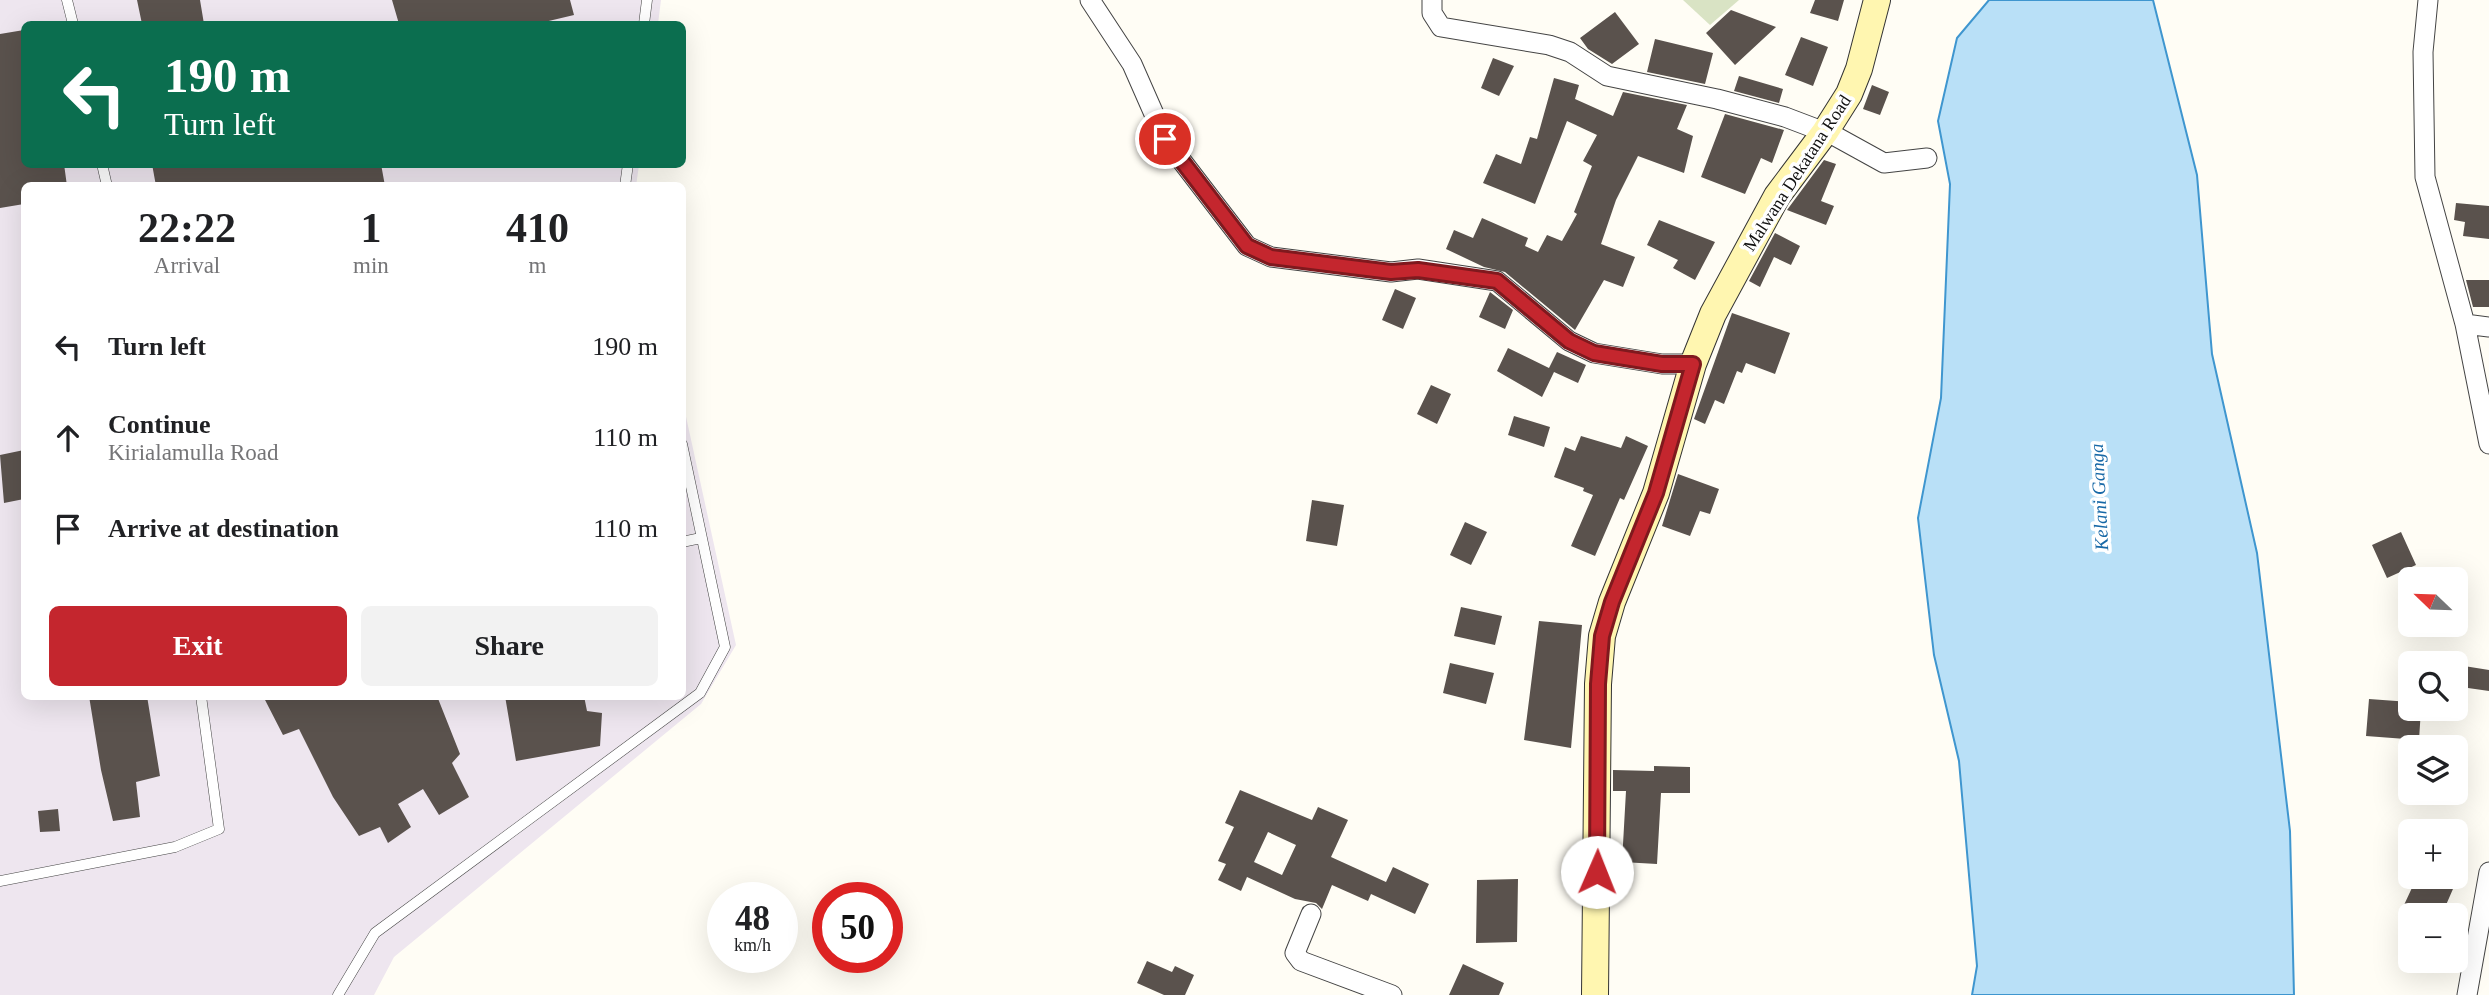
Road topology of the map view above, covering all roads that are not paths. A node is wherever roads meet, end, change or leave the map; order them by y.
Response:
1 (67, 0) edge
2 (647, 0) edge
3 (1090, 0) edge
4 (1432, 0) edge
5 (1877, 0) edge
6 (2428, 0) edge
7 (72, 21) edge
8 (644, 21) edge
9 (1825, 132) junction
10 (1927, 158) dead end
11 (2465, 324) junction
12 (2489, 327) edge
13 (1693, 364) junction
14 (2489, 444) edge
15 (686, 464) edge
16 (701, 538) junction
17 (686, 541) edge
18 (202, 700) edge
19 (2489, 872) edge
20 (0, 881) edge
21 (1311, 914) dead end
22 (338, 995) edge
23 (1392, 995) edge
24 (1595, 995) edge
25 (2467, 995) edge

1 - 7 lane
2 - 8 lane
3 - 13 street
4 - 9 street
5 - 9 main road, Malwana Dekatana Road
6 - 11 street
9 - 10 street
9 - 13 main road, Malwana Dekatana Road
11 - 12 street
11 - 14 street
13 - 24 main road, Malwana Dekatana Road
15 - 16 lane
16 - 17 lane
16 - 22 lane
18 - 20 lane
19 - 25 street
21 - 23 street

